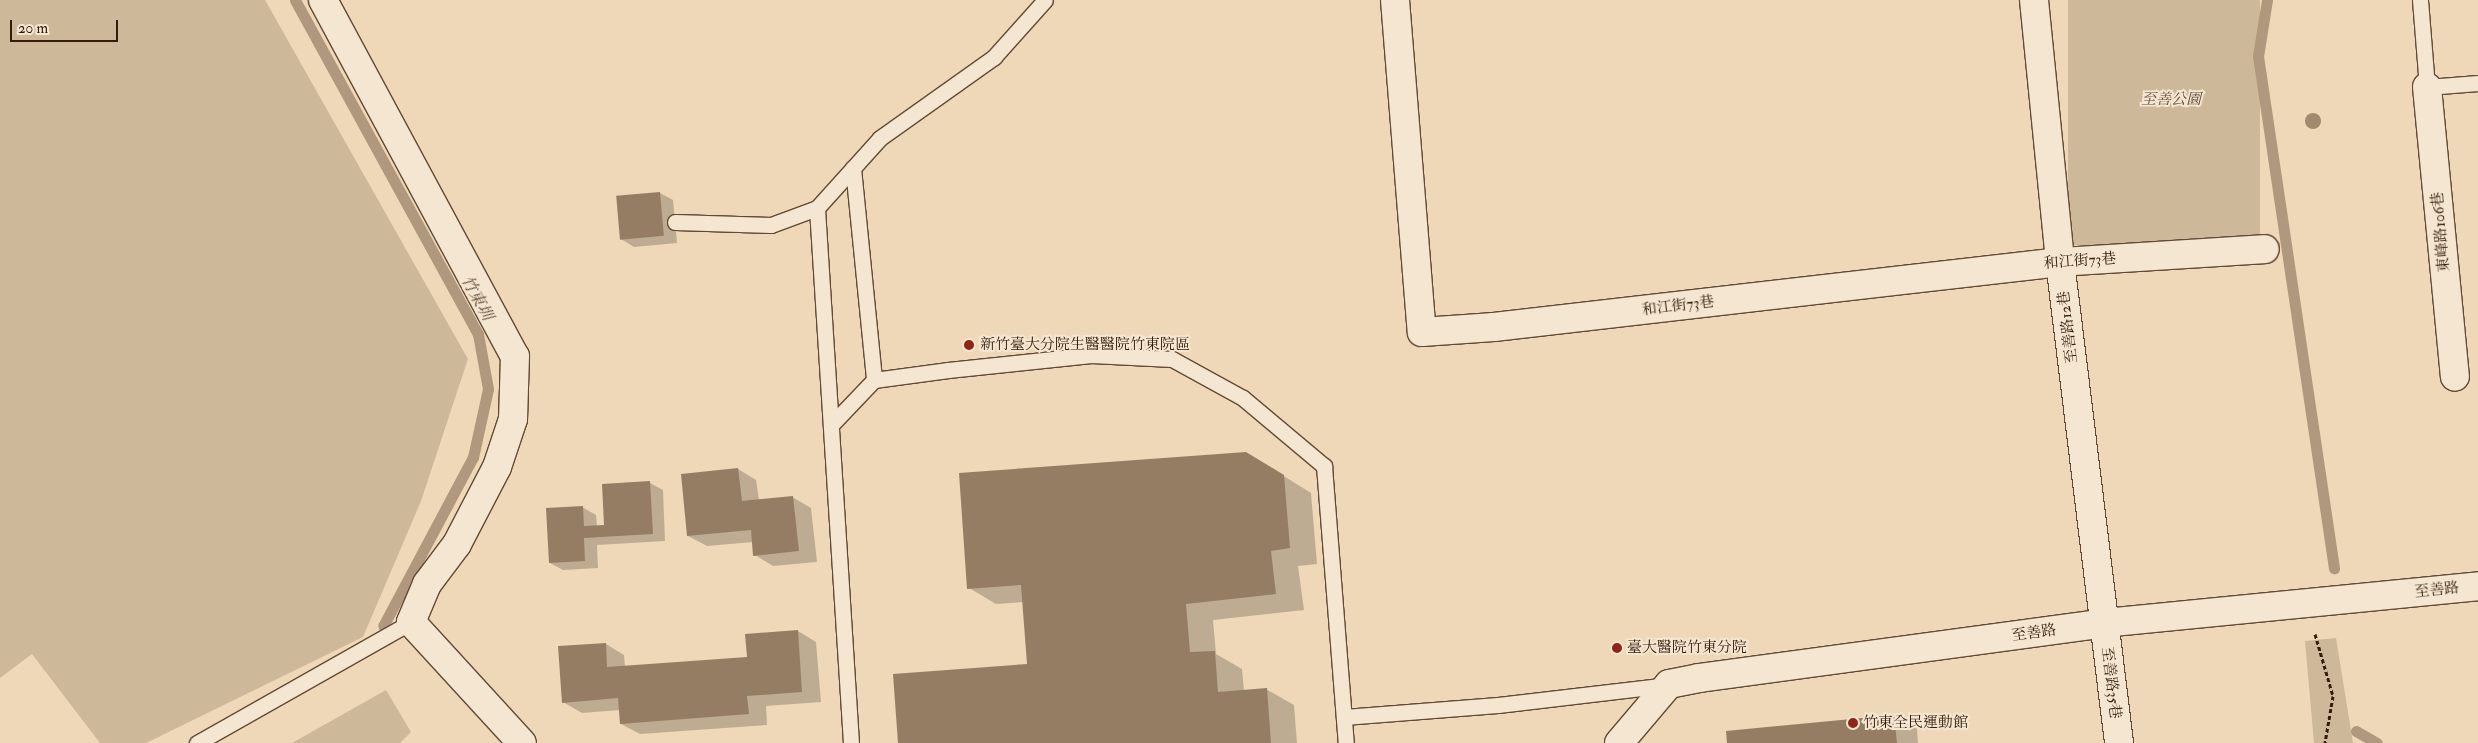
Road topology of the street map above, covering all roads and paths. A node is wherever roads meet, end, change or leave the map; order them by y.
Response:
1 (323, 0) edge
2 (1045, 0) edge
3 (1395, 0) edge
4 (2034, 0) edge
5 (2420, 0) edge
6 (2478, 83) edge
7 (2427, 87) junction
8 (854, 168) junction
9 (817, 208) junction
10 (675, 222) dead end
11 (2265, 249) dead end
12 (2060, 262) junction
13 (2455, 377) dead end
14 (874, 380) junction
15 (831, 425) junction
16 (2478, 586) edge
17 (2306, 604) junction
18 (411, 622) junction
19 (2104, 623) junction
20 (1669, 684) junction
21 (1344, 717) junction
22 (197, 743) edge
23 (522, 743) edge
24 (851, 743) edge
25 (1346, 743) edge
26 (1619, 743) edge
27 (2119, 743) edge
28 (2325, 743) edge

1 - 18 street
2 - 8 lane
3 - 12 street, 和江街73巷
4 - 12 street, 至善路12巷
5 - 7 lane, 東峰路106巷
6 - 7 lane
7 - 13 street, 東峰路106巷
8 - 9 lane
8 - 14 lane
9 - 10 lane
9 - 15 lane
11 - 12 street, 和江街73巷
12 - 19 street, 至善路12巷
14 - 15 lane
14 - 21 lane
15 - 24 lane
16 - 17 street, 至善路
17 - 19 street, 至善路
17 - 28 path
18 - 22 lane
18 - 23 street
19 - 20 street, 至善路
19 - 27 street, 至善路35巷
20 - 21 lane
20 - 26 street
21 - 25 lane

